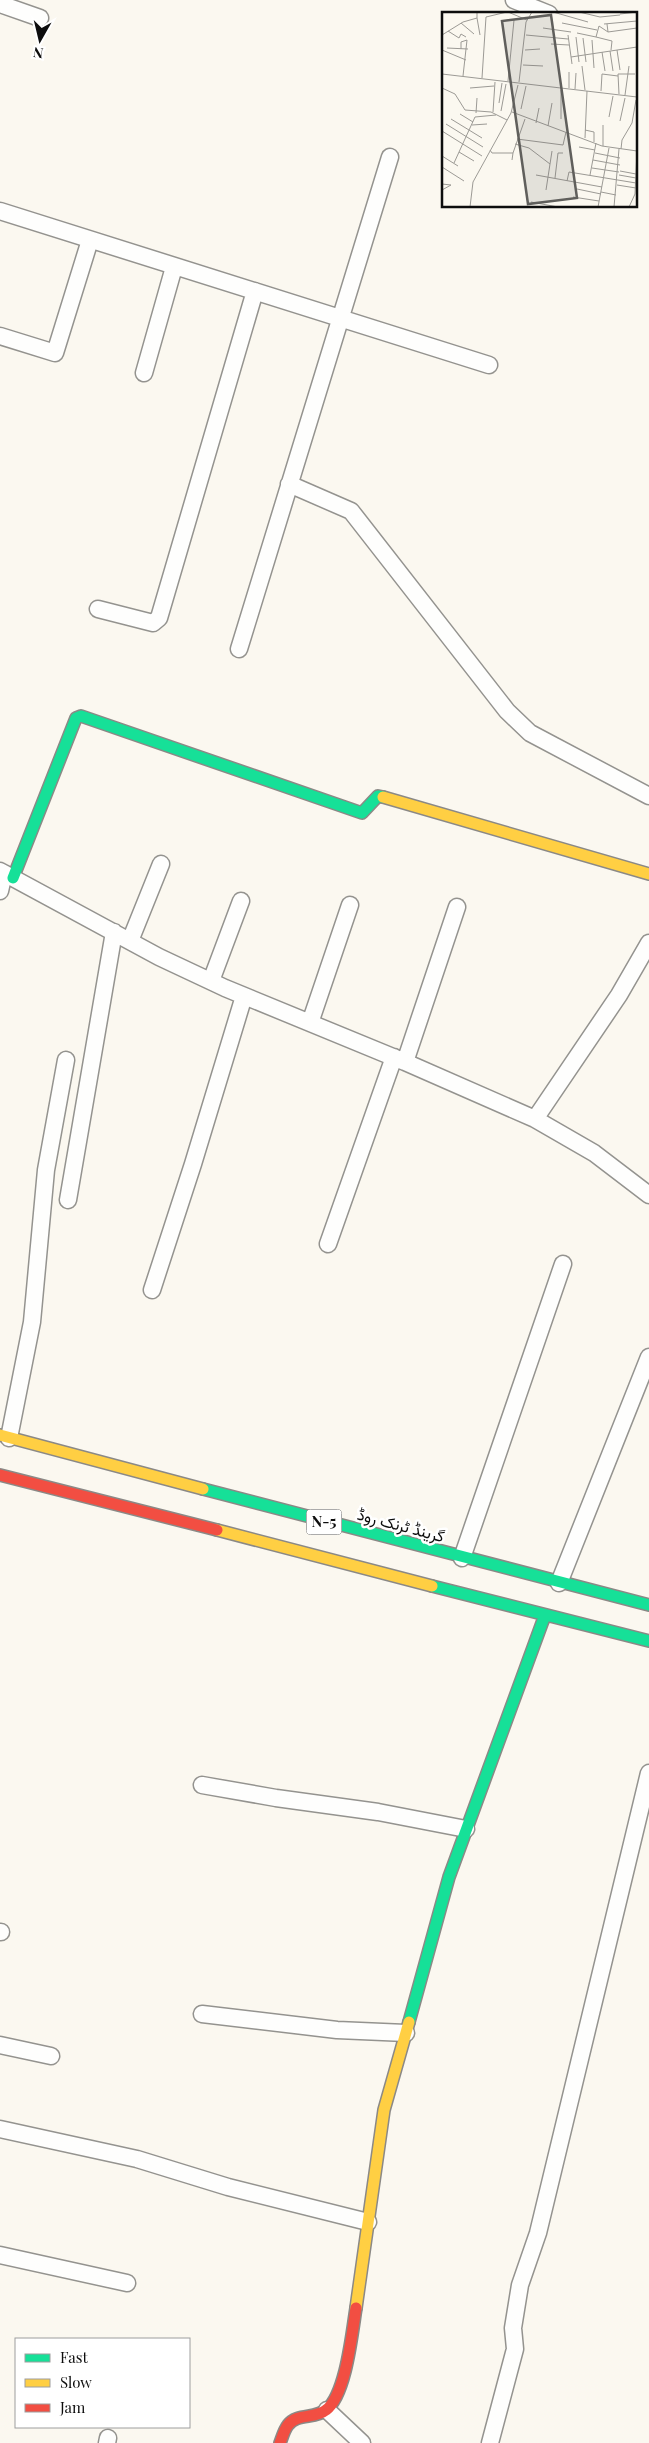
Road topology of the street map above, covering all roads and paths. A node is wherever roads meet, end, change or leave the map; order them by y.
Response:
1 (514, 0) edge
2 (0, 4) edge
3 (544, 12) edge
4 (40, 18) dead end
5 (390, 157) dead end
6 (0, 211) edge
7 (90, 240) junction
8 (174, 266) junction
9 (254, 291) junction
10 (340, 318) junction
11 (0, 336) edge
12 (489, 365) dead end
13 (144, 373) dead end
14 (289, 484) junction
15 (98, 609) dead end
16 (239, 649) dead end
17 (649, 796) edge
18 (161, 864) dead end
19 (6, 874) edge
20 (649, 874) edge
21 (0, 891) edge
22 (241, 901) dead end
23 (350, 905) dead end
24 (457, 907) dead end
25 (114, 932) junction
26 (130, 941) junction
27 (649, 943) edge
28 (211, 982) junction
29 (244, 996) junction
30 (310, 1023) junction
31 (66, 1060) dead end
32 (399, 1060) junction
33 (535, 1120) junction
34 (196, 1157) dead end
35 (649, 1196) edge
36 (68, 1200) dead end
37 (328, 1244) dead end
38 (563, 1264) dead end
39 (152, 1290) dead end
40 (649, 1357) edge
41 (5, 1436) edge
42 (0, 1475) edge
43 (462, 1558) junction
44 (559, 1582) junction
45 (649, 1605) edge
46 (545, 1615) junction
47 (649, 1641) edge
48 (649, 1773) edge
49 (202, 1784) dead end
50 (466, 1829) junction
51 (202, 2014) dead end
52 (406, 2033) junction
53 (0, 2045) edge
54 (51, 2056) dead end
55 (0, 2129) edge
56 (368, 2222) junction
57 (0, 2255) edge
58 (127, 2283) dead end
59 (327, 2410) junction
60 (280, 2443) edge
61 (362, 2443) edge
62 (490, 2443) edge

1 - 3 street
2 - 4 street
5 - 10 street
6 - 7 street
7 - 8 street
7 - 11 street
8 - 9 street
8 - 13 street
9 - 10 street
9 - 15 street
10 - 12 street
10 - 14 street
14 - 16 street
14 - 17 street
18 - 26 street
19 - 20 main road
19 - 21 street
19 - 25 street
22 - 28 street
23 - 30 street
24 - 32 street
25 - 26 street
25 - 36 street
26 - 28 street
27 - 33 street
28 - 29 street
29 - 30 street
29 - 34 street
29 - 39 street
30 - 32 street
31 - 41 street
32 - 33 street
32 - 37 street
33 - 35 street
38 - 43 street
40 - 44 street
41 - 43 main road, گرینڈ ٹرنک روڈ / N-5
42 - 46 main road, N-5
43 - 44 main road, گرینڈ ٹرنک روڈ / N-5
44 - 45 main road, گرینڈ ٹرنک روڈ / N-5
46 - 47 main road, N-5
46 - 50 main road
48 - 62 street
49 - 50 street
50 - 52 main road
51 - 52 street
52 - 56 main road
53 - 54 street
55 - 56 street
56 - 59 main road
57 - 58 street
59 - 60 main road
59 - 61 street

